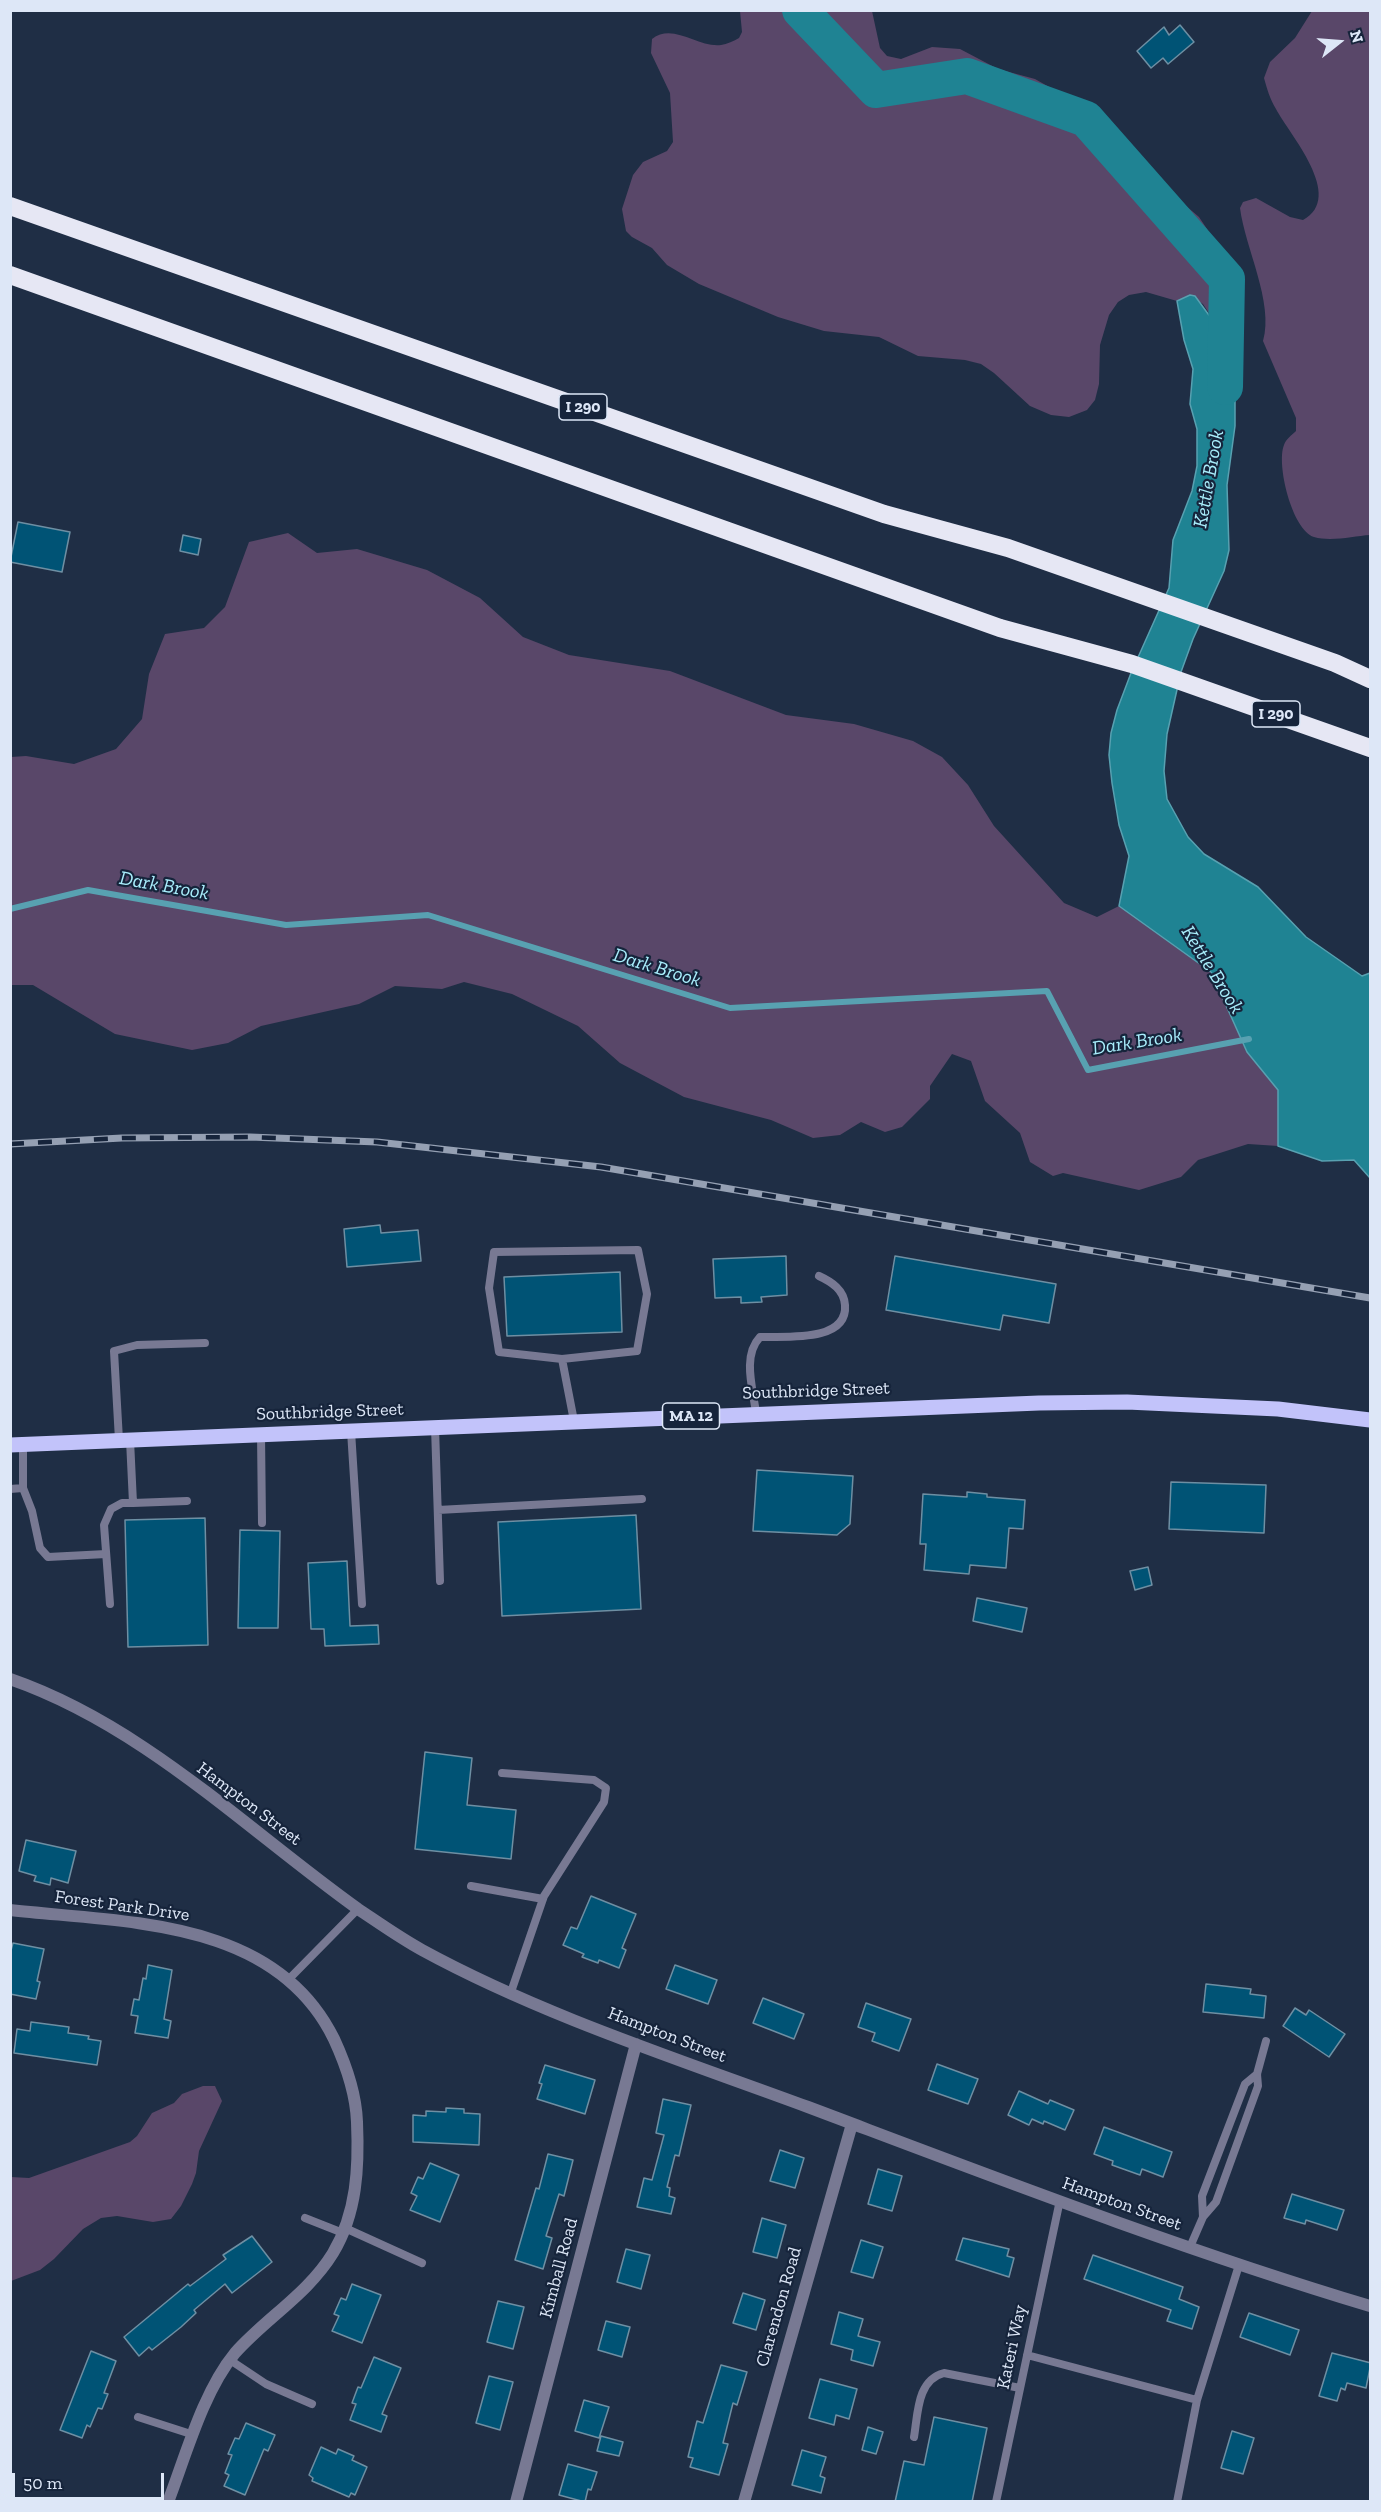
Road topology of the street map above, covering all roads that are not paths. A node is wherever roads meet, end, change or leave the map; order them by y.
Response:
1 (10, 206) edge
2 (10, 275) edge
3 (1371, 679) edge
4 (1371, 748) edge
5 (819, 1276) dead end
6 (205, 1343) dead end
7 (562, 1359) junction
8 (756, 1413) junction
9 (1371, 1420) edge
10 (574, 1421) junction
11 (435, 1427) junction
12 (351, 1431) junction
13 (261, 1434) junction
14 (124, 1440) junction
15 (16, 1445) edge
16 (23, 1488) junction
17 (10, 1489) edge
18 (642, 1499) dead end
19 (187, 1502) dead end
20 (133, 1503) junction
21 (438, 1510) junction
22 (262, 1522) dead end
23 (106, 1554) junction
24 (440, 1581) dead end
25 (110, 1604) dead end
26 (362, 1604) dead end
27 (10, 1679) edge
28 (502, 1773) dead end
29 (471, 1886) dead end
30 (543, 1899) junction
31 (358, 1909) junction
32 (10, 1910) edge
33 (289, 1979) junction
34 (511, 1992) junction
35 (1266, 2041) dead end
36 (636, 2043) junction
37 (1257, 2074) junction
38 (852, 2124) junction
39 (1060, 2200) junction
40 (1203, 2217) junction
41 (304, 2218) dead end
42 (344, 2230) junction
43 (1190, 2247) junction
44 (422, 2263) dead end
45 (1239, 2265) junction
46 (1371, 2306) edge
47 (1027, 2355) junction
48 (230, 2360) junction
49 (1020, 2388) junction
50 (1197, 2400) junction
51 (312, 2404) dead end
52 (138, 2417) dead end
53 (194, 2435) junction
54 (914, 2437) dead end
55 (168, 2502) edge
56 (516, 2502) edge
57 (744, 2502) edge
58 (996, 2502) edge
59 (1177, 2502) edge

1 - 3 highway, I 290
2 - 4 highway, I 290
5 - 8 lane
6 - 14 lane
7 - 7 lane
7 - 10 lane
8 - 9 main road, Southbridge Street / MA 12
8 - 10 main road, Southbridge Street / MA 12
10 - 11 main road, Southbridge Street / MA 12
11 - 12 main road, Southbridge Street / MA 12
11 - 21 lane
12 - 13 main road, Southbridge Street / MA 12
12 - 26 lane
13 - 14 main road, Southbridge Street / MA 12
13 - 22 lane
14 - 15 main road, Southbridge Street / MA 12
14 - 20 lane
15 - 16 lane
16 - 17 lane
16 - 23 lane
18 - 21 lane
19 - 20 lane
20 - 23 lane
21 - 24 lane
23 - 25 lane
27 - 31 street, Hampton Street
28 - 30 lane
29 - 30 lane
30 - 34 lane
31 - 33 lane
31 - 34 street, Hampton Street
32 - 33 street, Forest Park Drive
33 - 42 street, Forest Park Drive
34 - 36 street, Hampton Street
35 - 37 lane
36 - 38 street, Hampton Street
36 - 56 street, Kimball Road
37 - 40 lane
37 - 40 lane
38 - 39 street, Hampton Street
38 - 57 street, Clarendon Road
39 - 43 street, Hampton Street
39 - 47 lane, Kateri Way
40 - 43 lane
41 - 42 lane
42 - 44 lane
42 - 48 street, Forest Park Drive
43 - 45 street, Hampton Street
45 - 46 street, Hampton Street
45 - 50 lane
47 - 49 lane, Kateri Way
47 - 50 lane
48 - 51 lane
48 - 53 street, Forest Park Drive
49 - 54 lane
49 - 58 lane, Kateri Way
50 - 59 lane
52 - 53 lane
53 - 55 street, Forest Park Drive

